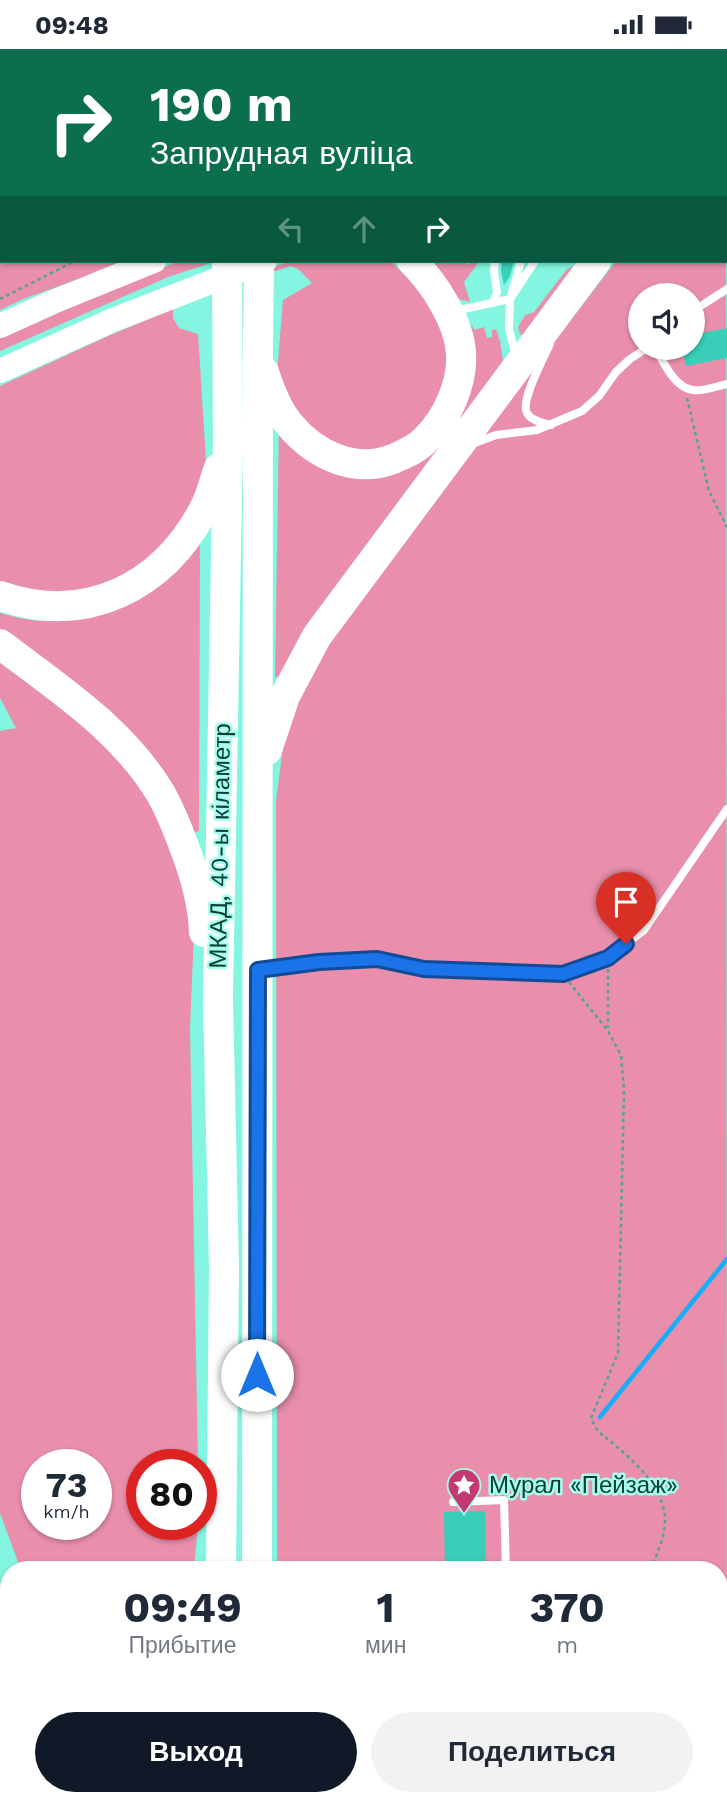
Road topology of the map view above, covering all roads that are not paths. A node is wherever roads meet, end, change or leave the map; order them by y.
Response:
1 (149, 263) edge
2 (227, 263) edge
3 (257, 263) edge
4 (262, 263) edge
5 (414, 263) edge
6 (495, 263) edge
7 (520, 263) edge
8 (534, 263) edge
9 (595, 263) edge
10 (511, 275) dead end
11 (727, 289) edge
12 (574, 291) junction
13 (510, 299) junction
14 (493, 303) junction
15 (705, 303) edge
16 (449, 312) junction
17 (559, 324) dead end
18 (0, 326) edge
19 (554, 336) dead end
20 (258, 351) junction
21 (629, 360) edge
22 (663, 360) edge
23 (519, 367) junction
24 (0, 371) edge
25 (727, 384) edge
26 (551, 425) junction
27 (228, 441) junction
28 (453, 453) junction
29 (0, 596) edge
30 (0, 645) edge
31 (258, 777) junction
32 (727, 809) edge
33 (258, 970) junction
34 (218, 999) junction
35 (453, 1502) dead end
36 (222, 1516) junction
37 (210, 1561) edge
38 (221, 1561) edge
39 (257, 1561) edge
40 (506, 1561) edge

1 - 18 main road
2 - 27 highway, МКАД, 40-ы кіламетр
3 - 24 main road
4 - 20 highway, МКАД, 40-ы кіламетр
5 - 16 highway
6 - 14 lane
7 - 13 lane
8 - 13 lane
9 - 12 highway
10 - 13 lane
11 - 15 lane
12 - 17 lane
12 - 23 highway
13 - 14 lane
13 - 23 lane
14 - 16 lane
16 - 20 highway
19 - 26 lane
20 - 31 highway, МКАД, 40-ы кіламетр
21 - 26 lane
22 - 25 lane
23 - 28 highway
26 - 28 lane
27 - 29 highway
27 - 34 highway, МКАД, 40-ы кіламетр
28 - 31 highway
30 - 34 highway
31 - 33 highway, МКАД, 40-ы кіламетр
32 - 33 lane
33 - 39 highway, МКАД, 40-ы кіламетр
34 - 36 highway, МКАД, 40-ы кіламетр
35 - 40 lane
36 - 37 highway
36 - 38 highway

